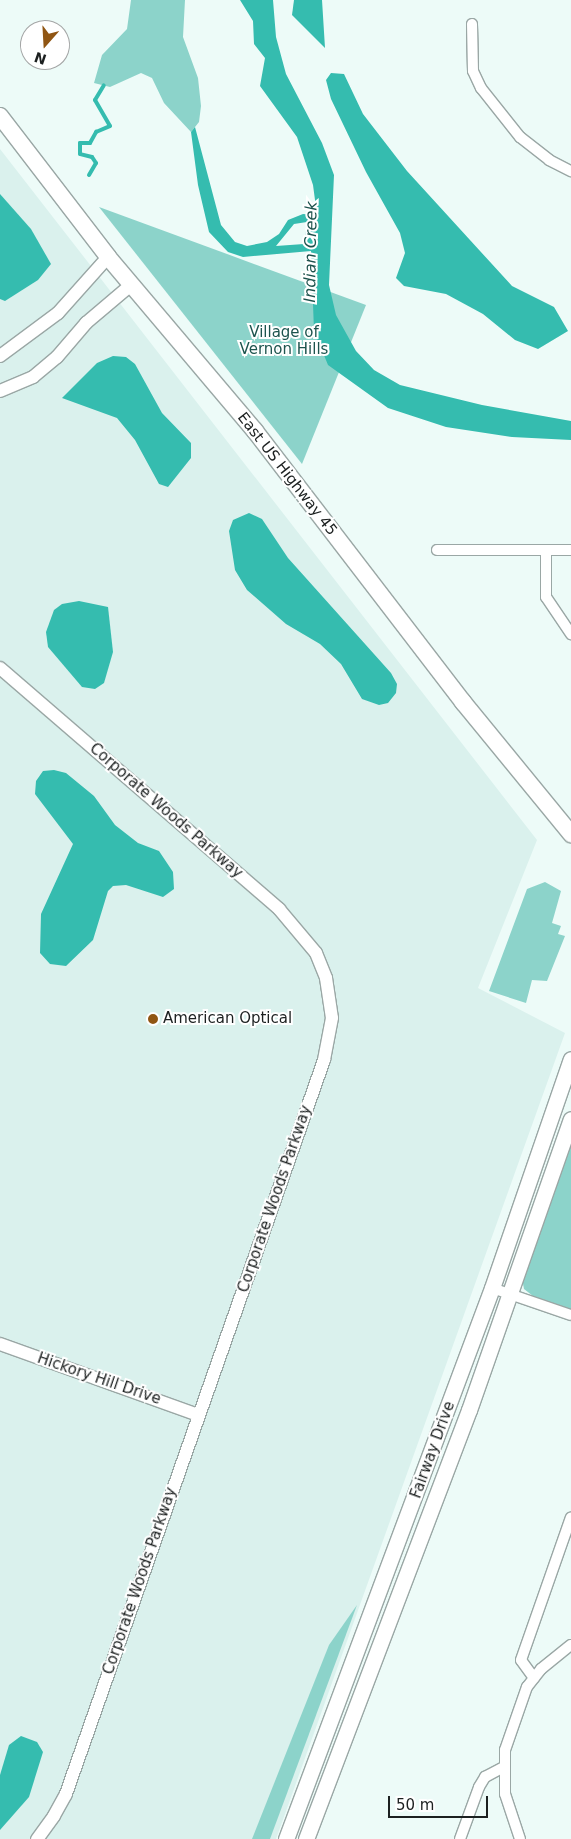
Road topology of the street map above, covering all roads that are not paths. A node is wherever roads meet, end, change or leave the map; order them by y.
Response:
1 (472, 24) dead end
2 (0, 116) edge
3 (571, 170) edge
4 (108, 257) junction
5 (132, 285) junction
6 (0, 356) edge
7 (0, 391) edge
8 (437, 550) dead end
9 (546, 550) junction
10 (571, 550) edge
11 (571, 634) edge
12 (0, 668) edge
13 (550, 809) junction
14 (571, 815) edge
15 (571, 834) edge
16 (571, 1059) edge
17 (571, 1119) edge
18 (492, 1288) junction
19 (509, 1293) junction
20 (571, 1315) edge
21 (0, 1344) edge
22 (198, 1414) junction
23 (571, 1517) edge
24 (571, 1645) edge
25 (534, 1678) junction
26 (504, 1767) junction
27 (36, 1839) edge
28 (286, 1839) edge
29 (306, 1839) edge
30 (460, 1839) edge
31 (520, 1839) edge

1 - 3 street
2 - 4 main road, East US Highway 45
4 - 5 main road, East US Highway 45
4 - 6 street
5 - 7 street
5 - 13 main road, East US Highway 45
8 - 9 street
9 - 10 street
9 - 11 street
12 - 22 street, Corporate Woods Parkway
13 - 14 main road
13 - 15 main road, East US Highway 45
16 - 18 main road, Fairway Drive
17 - 19 main road, Fairway Drive
18 - 19 street
18 - 28 main road, Fairway Drive
19 - 20 street
19 - 29 main road, Fairway Drive
21 - 22 street, Hickory Hill Drive
22 - 27 street, Corporate Woods Parkway
23 - 25 street
24 - 25 street
25 - 26 street
26 - 30 street
26 - 31 street

